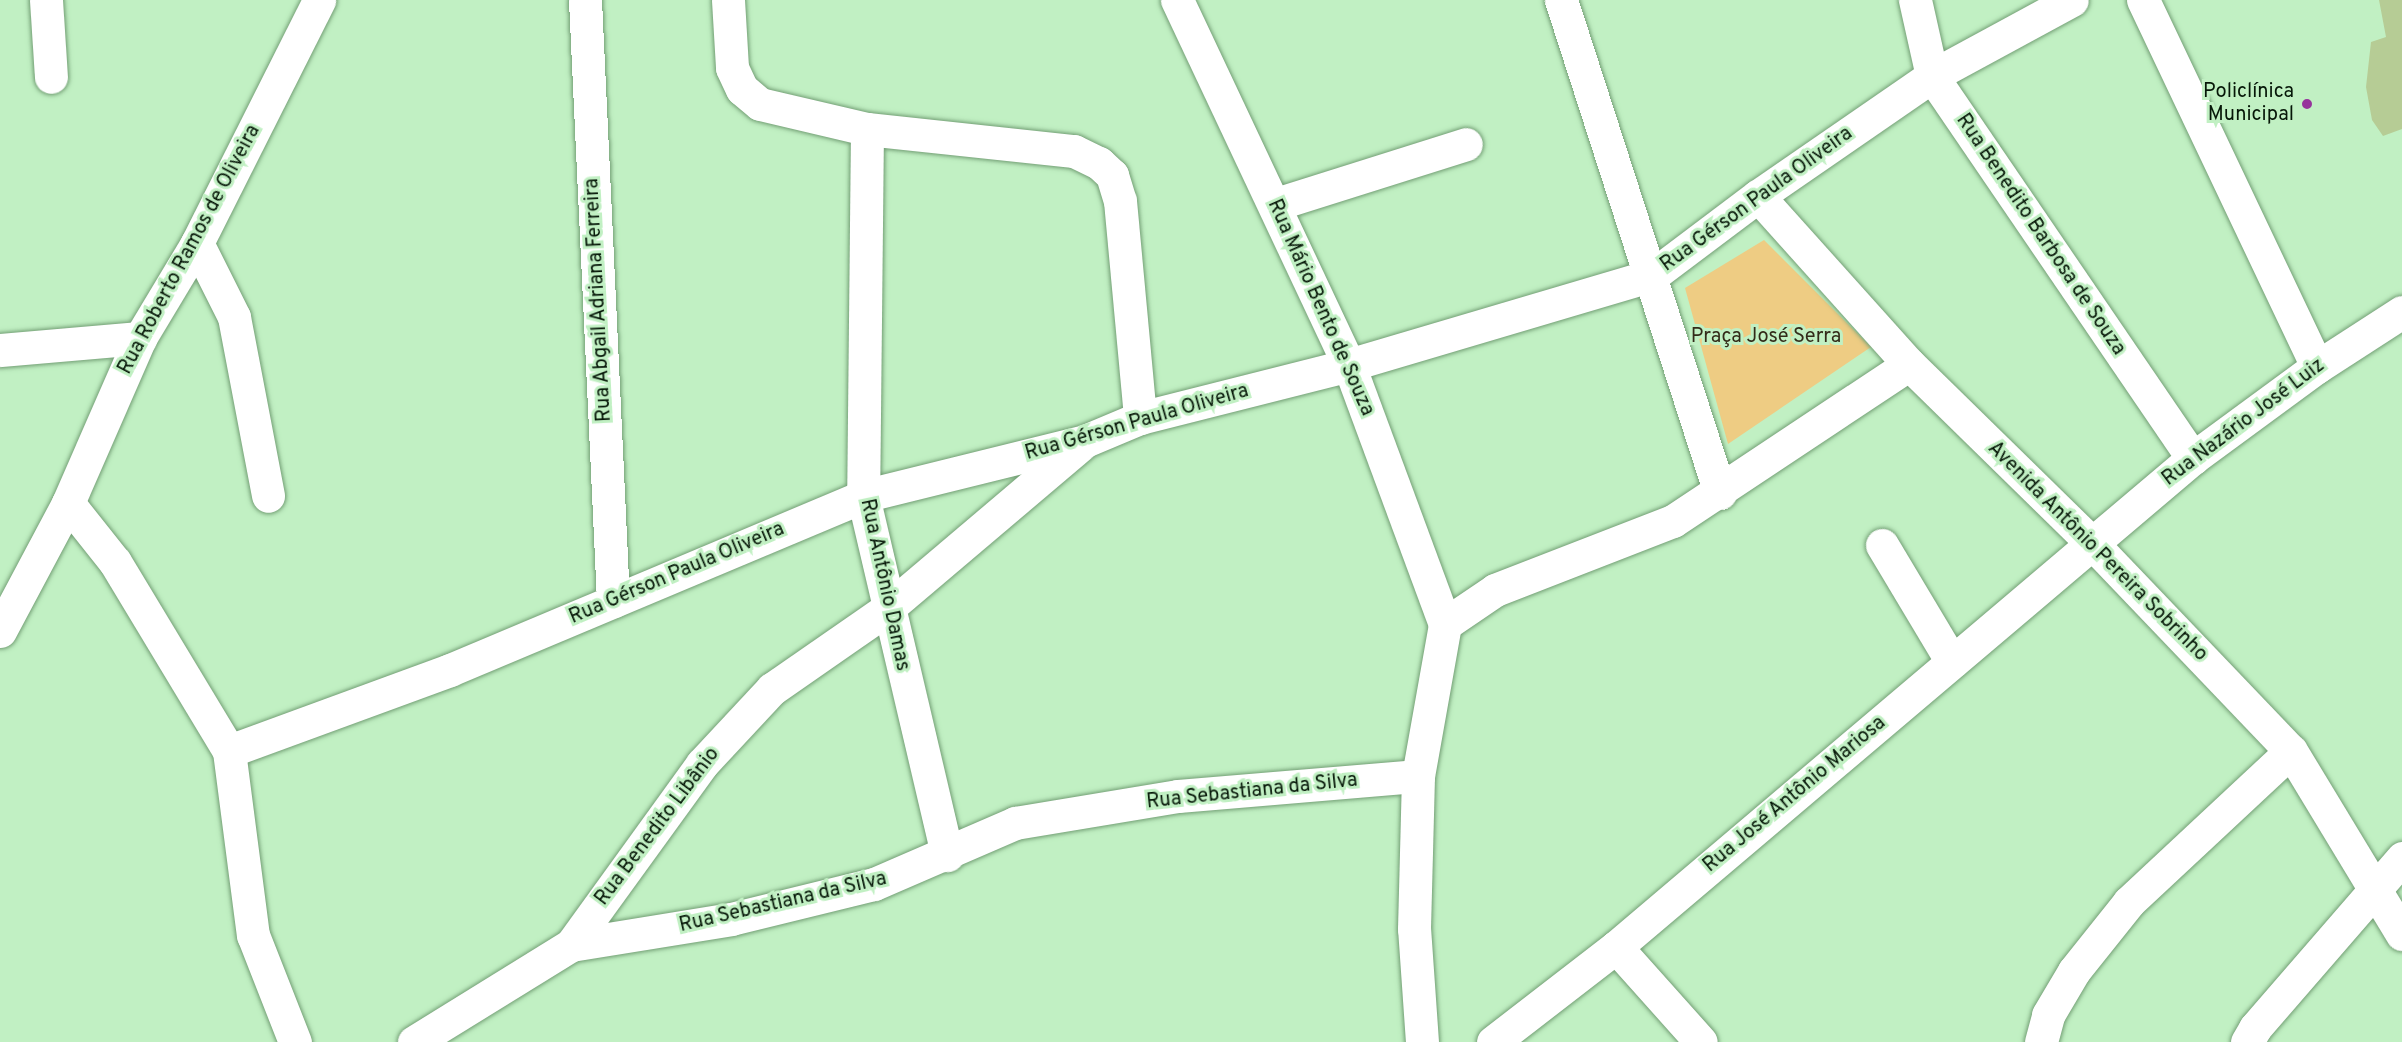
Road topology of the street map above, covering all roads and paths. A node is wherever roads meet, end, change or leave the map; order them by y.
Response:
1 (46, 0) edge
2 (319, 0) edge
3 (585, 0) edge
4 (728, 0) edge
5 (1178, 0) edge
6 (1561, 0) edge
7 (1915, 0) edge
8 (2072, 0) edge
9 (2143, 0) edge
10 (1932, 76) junction
11 (51, 77) dead end
12 (867, 129) junction
13 (1466, 144) dead end
14 (1758, 196) junction
15 (1276, 204) junction
16 (198, 243) junction
17 (1653, 275) junction
18 (2402, 312) edge
19 (140, 338) junction
20 (0, 350) edge
21 (1909, 364) junction
22 (1349, 365) junction
23 (2317, 367) junction
24 (1140, 417) junction
25 (1085, 441) junction
26 (2193, 458) junction
27 (1720, 493) junction
28 (268, 496) dead end
29 (863, 496) junction
30 (68, 503) junction
31 (2091, 542) junction
32 (1882, 545) dead end
33 (613, 601) junction
34 (887, 609) junction
35 (1444, 624) junction
36 (0, 631) edge
37 (1952, 662) junction
38 (229, 751) junction
39 (2291, 751) junction
40 (1418, 776) junction
41 (947, 855) junction
42 (2402, 858) edge
43 (2376, 886) junction
44 (2402, 934) edge
45 (571, 945) junction
46 (1616, 947) junction
47 (295, 1042) edge
48 (414, 1042) edge
49 (1422, 1042) edge
50 (1493, 1042) edge
51 (1701, 1042) edge
52 (2041, 1042) edge
53 (2247, 1042) edge

1 - 11 street
2 - 16 street, Rua Roberto Ramos de Oliveira
3 - 33 street, Rua Abgail Adriana Ferreira
4 - 12 street
5 - 15 street, Rua Mário Bento de Souza
6 - 17 street
7 - 10 street, Rua Benedito Barbosa de Souza
8 - 10 street, Rua Gérson Paula Oliveira
9 - 23 street
10 - 14 street, Rua Gérson Paula Oliveira
10 - 26 street, Rua Benedito Barbosa de Souza
12 - 24 street
12 - 29 street, Rua Antônio Damas
13 - 15 street
14 - 17 street, Rua Gérson Paula Oliveira
14 - 21 street, Avenida Antônio Pereira Sobrinho
15 - 22 street, Rua Mário Bento de Souza
16 - 19 street, Rua Roberto Ramos de Oliveira
16 - 28 street
17 - 22 street, Rua Gérson Paula Oliveira
17 - 27 street
18 - 23 street, Rua Nazário José Luiz
19 - 20 street
19 - 30 street, Rua Roberto Ramos de Oliveira
21 - 27 street
21 - 31 street, Avenida Antônio Pereira Sobrinho
22 - 24 street, Rua Gérson Paula Oliveira
22 - 35 street, Rua Mário Bento de Souza
23 - 26 street, Rua Nazário José Luiz
24 - 25 street, Rua Gérson Paula Oliveira
25 - 29 street, Rua Gérson Paula Oliveira
25 - 34 street, Rua Benedito Libânio
26 - 31 street, Rua Nazário José Luiz
27 - 35 street
29 - 33 street, Rua Gérson Paula Oliveira
29 - 34 street, Rua Antônio Damas
30 - 36 street, Rua Roberto Ramos de Oliveira
30 - 38 street
31 - 37 street, Rua José Antônio Mariosa
31 - 39 street, Avenida Antônio Pereira Sobrinho
32 - 37 street
33 - 38 street, Rua Gérson Paula Oliveira
34 - 41 street, Rua Antônio Damas
34 - 45 street, Rua Benedito Libânio
35 - 40 street
37 - 46 street, Rua José Antônio Mariosa
38 - 47 street
39 - 43 street, Avenida Antônio Pereira Sobrinho
39 - 52 street
40 - 41 street, Rua Sebastiana da Silva
40 - 49 street
41 - 45 street, Rua Sebastiana da Silva
42 - 43 street
43 - 44 street, Avenida Antônio Pereira Sobrinho
43 - 53 street
45 - 48 street, Rua Sebastiana da Silva
46 - 50 street, Rua José Antônio Mariosa
46 - 51 street

